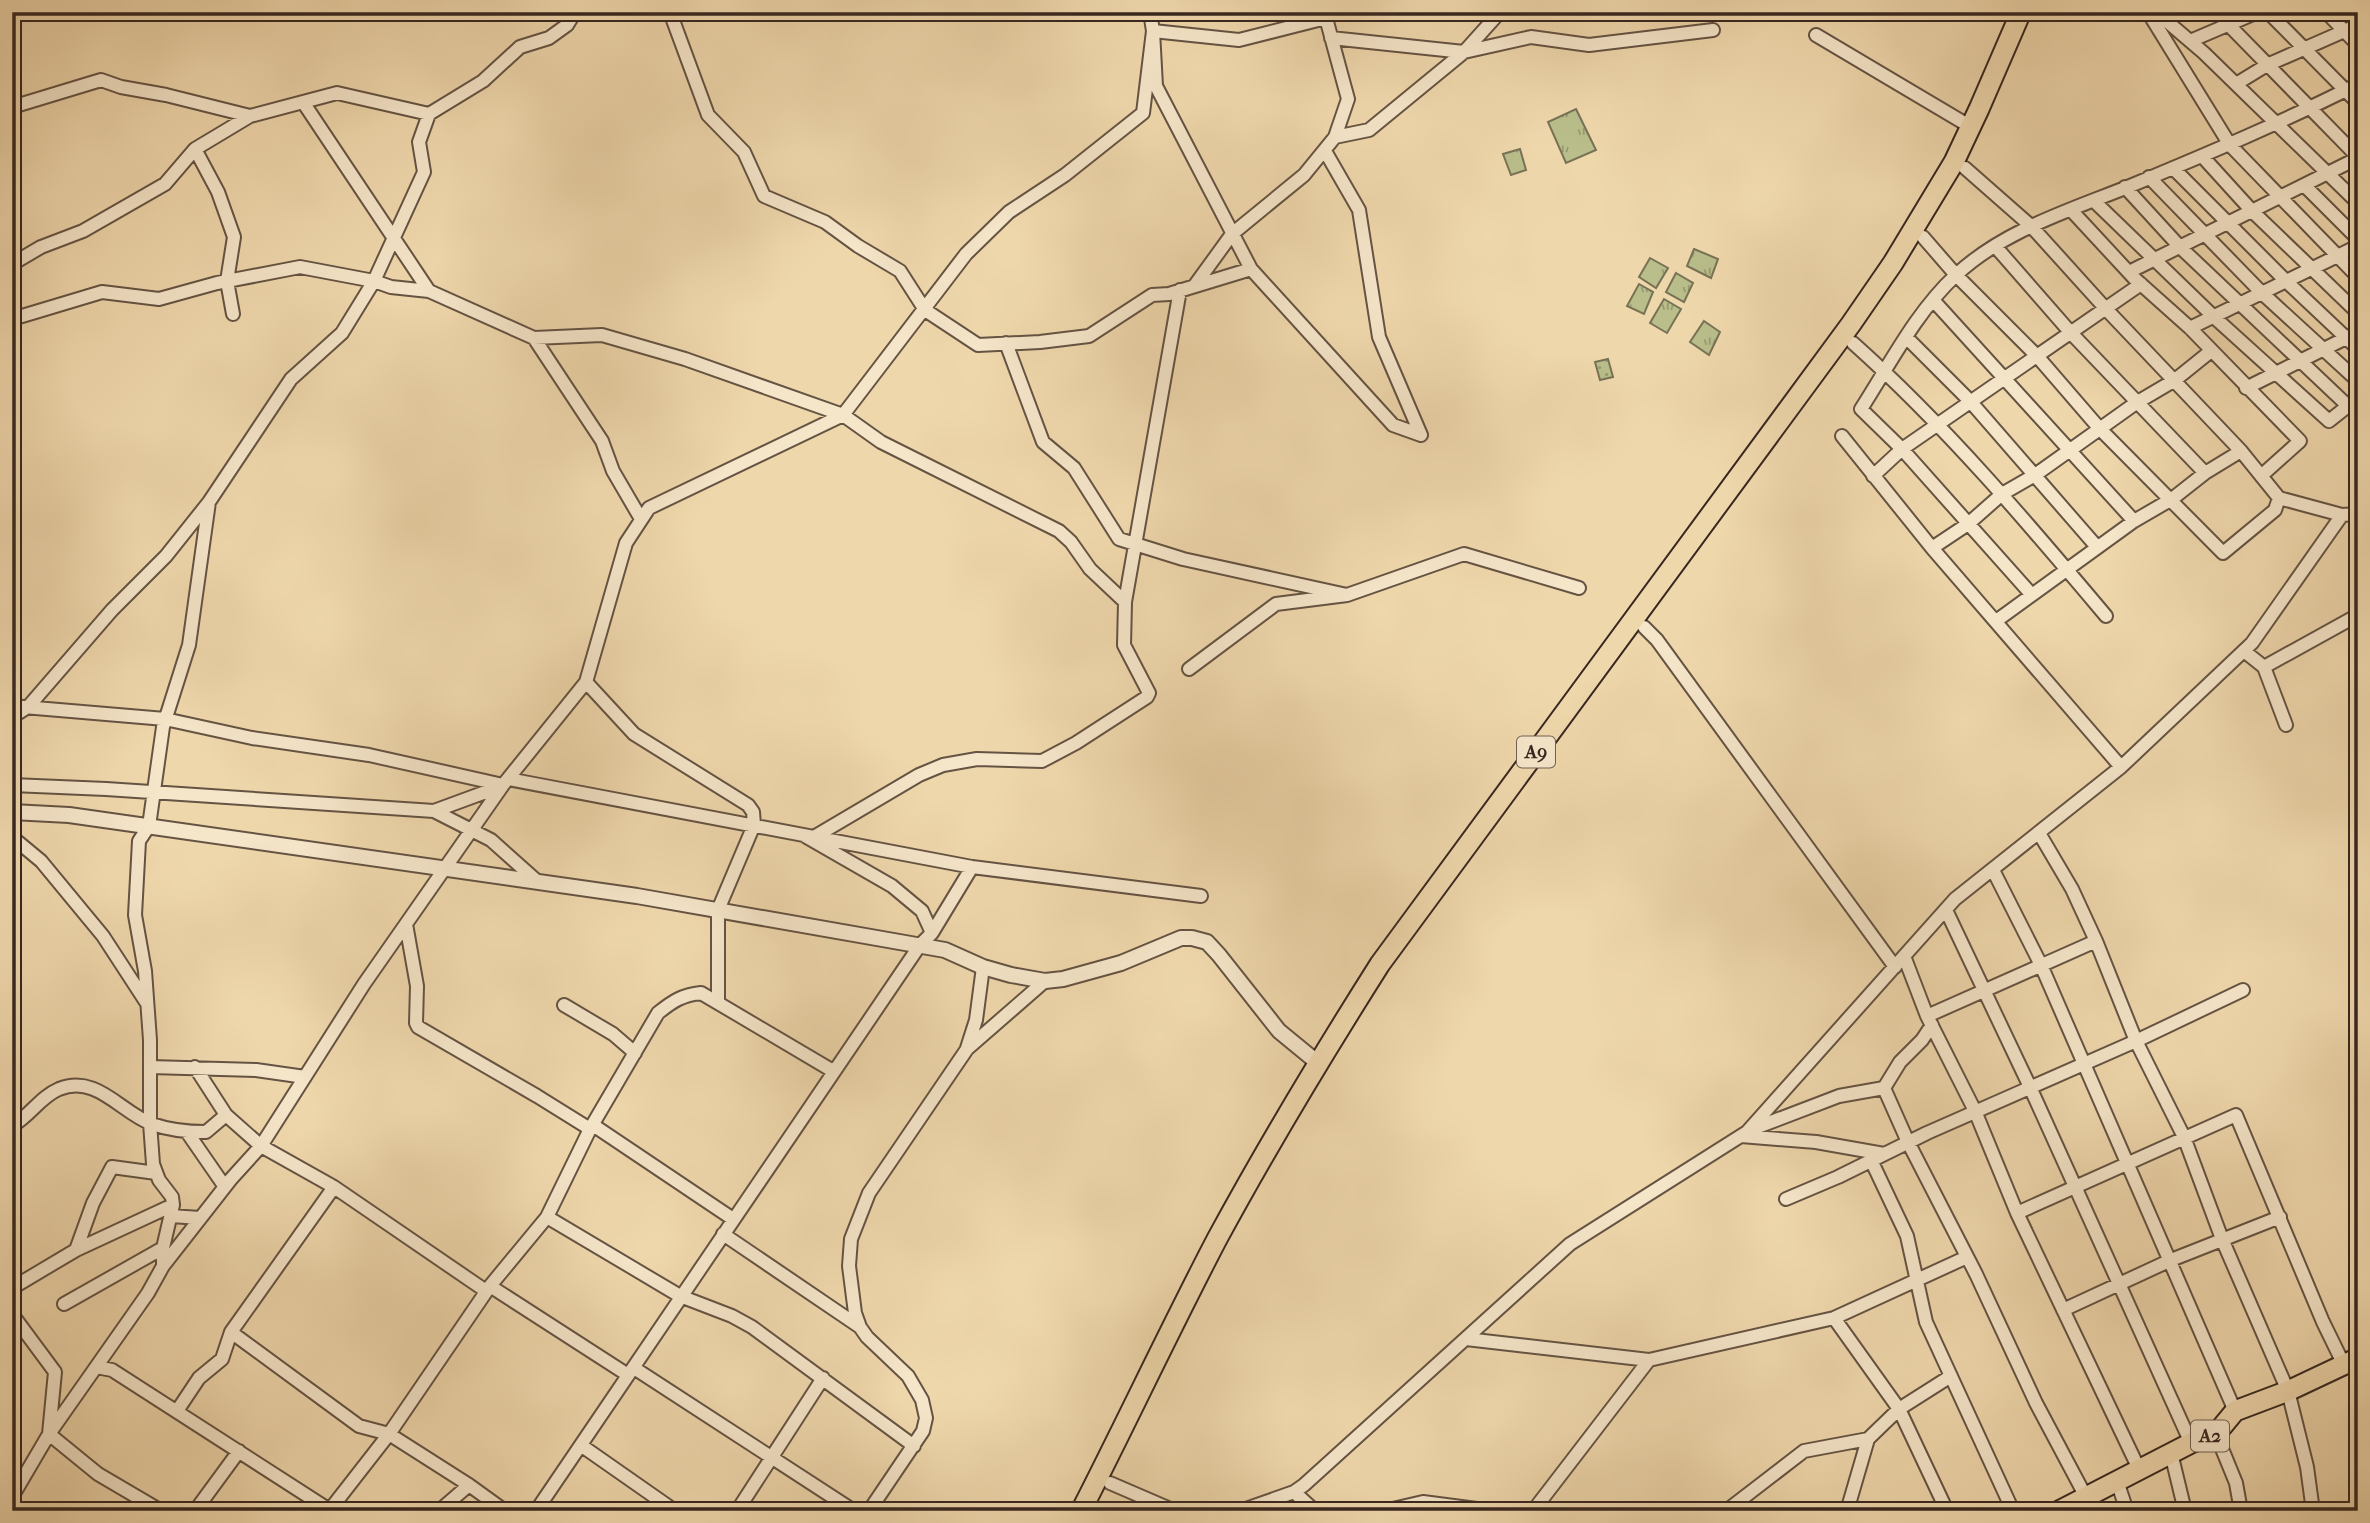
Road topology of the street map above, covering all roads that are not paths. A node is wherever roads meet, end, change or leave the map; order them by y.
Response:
1 (575, 12) edge
2 (670, 12) edge
3 (1150, 12) edge
4 (1500, 12) edge
5 (2021, 12) edge
6 (2034, 12) edge
7 (2148, 12) edge
8 (2156, 12) edge
9 (2216, 12) edge
10 (2259, 12) edge
11 (2268, 12) edge
12 (2326, 12) edge
13 (1326, 15) edge
14 (2229, 25) junction
15 (2358, 25) edge
16 (1713, 30) dead end
17 (1153, 31) junction
18 (2344, 32) junction
19 (1816, 35) dead end
20 (1331, 38) junction
21 (2190, 41) junction
22 (2358, 45) edge
23 (2304, 49) junction
24 (1464, 52) junction
25 (2267, 65) junction
26 (2235, 84) junction
27 (2358, 84) edge
28 (2345, 90) junction
29 (303, 102) junction
30 (2358, 103) edge
31 (12, 107) edge
32 (2309, 108) junction
33 (429, 114) junction
34 (250, 116) junction
35 (2275, 123) junction
36 (1971, 127) junction
37 (1335, 137) junction
38 (2230, 145) junction
39 (195, 149) junction
40 (1325, 151) junction
41 (2202, 156) junction
42 (2358, 158) edge
43 (1965, 168) junction
44 (2173, 168) junction
45 (2326, 174) junction
46 (2150, 177) junction
47 (2304, 185) junction
48 (2125, 187) junction
49 (2279, 197) junction
50 (2094, 201) junction
51 (2358, 203) edge
52 (2071, 210) junction
53 (2252, 211) junction
54 (2228, 223) junction
55 (2031, 226) junction
56 (1232, 234) junction
57 (2206, 234) junction
58 (393, 236) junction
59 (1923, 237) junction
60 (2358, 239) edge
61 (1995, 246) junction
62 (2358, 246) edge
63 (2180, 247) junction
64 (2337, 256) junction
65 (2155, 260) junction
66 (12, 264) edge
67 (1251, 269) junction
68 (2312, 269) junction
69 (2129, 272) junction
70 (1956, 275) junction
71 (2358, 277) edge
72 (227, 281) junction
73 (374, 281) junction
74 (2286, 281) junction
75 (2141, 284) junction
76 (1195, 286) junction
77 (1180, 290) junction
78 (429, 291) junction
79 (2262, 293) junction
80 (1933, 300) junction
81 (2239, 304) junction
82 (2106, 309) junction
83 (925, 310) junction
84 (2358, 313) edge
85 (233, 314) dead end
86 (2214, 317) junction
87 (12, 319) edge
88 (2190, 328) junction
89 (2071, 333) junction
90 (2352, 335) edge
91 (1906, 337) junction
92 (534, 338) junction
93 (1006, 343) junction
94 (1853, 343) junction
95 (2358, 349) edge
96 (2322, 350) junction
97 (2211, 351) junction
98 (2037, 356) junction
99 (2298, 361) junction
100 (1885, 372) junction
101 (2276, 372) junction
102 (2004, 378) junction
103 (2175, 380) junction
104 (2358, 381) edge
105 (2246, 388) junction
106 (1970, 401) junction
107 (2353, 402) edge
108 (2136, 403) junction
109 (843, 415) junction
110 (1938, 424) junction
111 (2100, 429) junction
112 (1842, 436) dead end
113 (1902, 449) junction
114 (2070, 451) junction
115 (2241, 451) junction
116 (2205, 473) junction
117 (2035, 475) junction
118 (2261, 476) junction
119 (1873, 477) junction
120 (2002, 494) junction
121 (2278, 498) junction
122 (2172, 499) junction
123 (209, 502) junction
124 (2358, 514) edge
125 (2342, 515) junction
126 (641, 519) junction
127 (2134, 521) junction
128 (1968, 524) junction
129 (1135, 544) junction
130 (2097, 547) junction
131 (1932, 548) junction
132 (2066, 569) junction
133 (1579, 588) dead end
134 (2031, 594) junction
135 (1347, 595) junction
136 (1125, 602) junction
137 (2358, 615) edge
138 (2106, 617) dead end
139 (1996, 621) junction
140 (1644, 627) junction
141 (2244, 651) junction
142 (2264, 667) junction
143 (1189, 669) dead end
144 (586, 682) junction
145 (12, 706) edge
146 (28, 706) junction
147 (12, 717) edge
148 (165, 719) junction
149 (2286, 725) dead end
150 (2121, 767) junction
151 (505, 782) junction
152 (12, 785) edge
153 (154, 793) junction
154 (434, 811) junction
155 (12, 812) edge
156 (754, 825) junction
157 (149, 826) junction
158 (471, 831) junction
159 (2039, 832) junction
160 (12, 837) edge
161 (809, 837) junction
162 (972, 867) junction
163 (445, 870) junction
164 (1993, 870) junction
165 (538, 882) junction
166 (1201, 896) dead end
167 (718, 910) junction
168 (1946, 910) junction
169 (406, 924) junction
170 (932, 933) junction
171 (2096, 941) junction
172 (920, 945) junction
173 (1905, 956) junction
174 (2041, 965) junction
175 (983, 967) junction
176 (1895, 967) junction
177 (1045, 981) junction
178 (1986, 990) junction
179 (2243, 990) dead end
180 (718, 1003) junction
181 (148, 1005) junction
182 (564, 1005) dead end
183 (1929, 1021) junction
184 (2136, 1041) junction
185 (967, 1049) junction
186 (635, 1053) junction
187 (1318, 1063) junction
188 (2084, 1063) junction
189 (195, 1067) junction
190 (150, 1068) junction
191 (833, 1071) junction
192 (305, 1077) junction
193 (1884, 1087) junction
194 (2030, 1087) junction
195 (1975, 1111) junction
196 (226, 1115) junction
197 (150, 1124) junction
198 (12, 1126) edge
199 (591, 1127) junction
200 (187, 1132) junction
201 (1744, 1134) junction
202 (2184, 1138) junction
203 (1908, 1142) junction
204 (261, 1146) junction
205 (1884, 1154) junction
206 (1871, 1160) junction
207 (2128, 1163) junction
208 (156, 1173) junction
209 (225, 1187) junction
210 (334, 1187) junction
211 (2076, 1187) junction
212 (1786, 1199) dead end
213 (172, 1211) junction
214 (2017, 1213) junction
215 (547, 1217) junction
216 (2280, 1217) junction
217 (200, 1218) junction
218 (733, 1219) junction
219 (723, 1234) junction
220 (2222, 1239) junction
221 (163, 1248) junction
222 (76, 1250) junction
223 (1967, 1256) junction
224 (2171, 1261) junction
225 (163, 1266) junction
226 (1917, 1281) junction
227 (2118, 1283) junction
228 (12, 1288) edge
229 (488, 1288) junction
230 (680, 1296) junction
231 (64, 1304) dead end
232 (2063, 1310) junction
233 (12, 1314) edge
234 (1834, 1318) junction
235 (860, 1327) junction
236 (231, 1332) junction
237 (1466, 1339) junction
238 (104, 1355) junction
239 (1649, 1360) junction
240 (2351, 1362) edge
241 (96, 1367) junction
242 (112, 1370) junction
243 (631, 1372) junction
244 (1951, 1376) junction
245 (823, 1378) junction
246 (2288, 1391) junction
247 (1899, 1409) junction
248 (2235, 1411) junction
249 (177, 1412) junction
250 (49, 1434) junction
251 (389, 1434) junction
252 (2216, 1434) junction
253 (1868, 1438) junction
254 (2190, 1443) junction
255 (582, 1446) junction
256 (914, 1446) junction
257 (239, 1451) junction
258 (2171, 1453) junction
259 (771, 1458) junction
260 (2139, 1469) junction
261 (2117, 1481) junction
262 (1110, 1483) junction
263 (470, 1485) junction
264 (1294, 1492) junction
265 (12, 1497) edge
266 (2086, 1497) junction
267 (2060, 1510) edge
268 (161, 1511) edge
269 (195, 1511) edge
270 (330, 1511) edge
271 (439, 1511) edge
272 (505, 1511) edge
273 (536, 1511) edge
274 (675, 1511) edge
275 (737, 1511) edge
276 (854, 1511) edge
277 (869, 1511) edge
278 (1081, 1511) edge
279 (1096, 1511) edge
280 (1175, 1511) edge
281 (1240, 1511) edge
282 (1315, 1511) edge
283 (1384, 1511) edge
284 (1492, 1511) edge
285 (1533, 1511) edge
286 (1741, 1511) edge
287 (1847, 1511) edge
288 (1947, 1511) edge
289 (2013, 1511) edge
290 (2127, 1511) edge
291 (2185, 1511) edge
292 (2241, 1511) edge
293 (2313, 1511) edge

1 - 33 street
2 - 83 street
3 - 17 street
4 - 24 street
5 - 36 highway, A9
6 - 43 highway, A9
7 - 38 street
8 - 21 street
9 - 14 street
10 - 14 street
11 - 23 street
12 - 18 street
13 - 17 street
13 - 20 street
14 - 21 street
14 - 25 street
15 - 18 street
16 - 24 street
17 - 56 street
17 - 83 street
18 - 22 street
18 - 23 street
19 - 36 street
20 - 24 street
20 - 37 street
21 - 26 street
23 - 25 street
23 - 28 street
24 - 37 street
25 - 26 street
25 - 32 street
26 - 35 street
27 - 28 street
28 - 30 street
28 - 32 street
29 - 33 street
29 - 34 street
29 - 58 street
31 - 34 street
32 - 35 street
32 - 42 street
33 - 58 street
34 - 39 street
35 - 38 street
35 - 45 street
36 - 187 highway, A9
37 - 40 street
38 - 41 street
38 - 49 street
39 - 66 street
39 - 72 street
40 - 56 street
40 - 67 street
41 - 44 street
41 - 53 street
42 - 45 street
43 - 55 street
43 - 59 highway, A9
44 - 46 street
44 - 54 street
45 - 47 street
45 - 51 street
46 - 48 street
46 - 57 street
47 - 49 street
47 - 60 street
48 - 50 street
48 - 63 street
49 - 53 street
49 - 64 street
50 - 52 street
50 - 65 street
52 - 55 street
52 - 69 street
53 - 54 street
53 - 68 street
54 - 57 street
54 - 74 street
55 - 61 street
55 - 82 street
56 - 67 street
56 - 76 street
57 - 63 street
57 - 79 street
58 - 73 street
58 - 78 street
59 - 70 street
59 - 94 highway, A9
61 - 70 street
61 - 89 street
62 - 64 street
63 - 65 street
63 - 81 street
64 - 68 street
64 - 71 street
65 - 69 street
65 - 86 street
67 - 76 street
68 - 74 street
68 - 84 street
69 - 75 street
70 - 80 street
70 - 98 street
72 - 73 street
72 - 85 street
72 - 87 street
73 - 78 street
73 - 123 street
74 - 79 street
74 - 90 street
75 - 82 street
75 - 88 street
76 - 77 street
77 - 93 street
77 - 129 street
78 - 92 street
79 - 81 street
79 - 96 street
80 - 91 street
80 - 102 street
81 - 86 street
81 - 99 street
82 - 89 street
82 - 103 street
83 - 93 street
83 - 109 street
86 - 88 street
86 - 101 street
88 - 97 street
89 - 98 street
89 - 108 street
90 - 95 street
90 - 96 street
91 - 100 street
91 - 106 street
92 - 109 street
92 - 126 street
93 - 129 street
94 - 100 street
94 - 140 highway, A9
96 - 99 street
96 - 104 street
97 - 103 street
97 - 105 street
98 - 102 street
98 - 111 street
99 - 101 street
99 - 107 street
100 - 110 street
100 - 113 street
101 - 105 street
101 - 107 street
102 - 106 street
102 - 114 street
103 - 108 street
103 - 115 street
105 - 118 street
106 - 110 street
106 - 117 street
108 - 111 street
108 - 116 street
109 - 126 street
109 - 136 street
110 - 113 street
110 - 120 street
111 - 114 street
111 - 122 street
112 - 119 street
113 - 119 street
113 - 128 street
114 - 117 street
114 - 127 street
115 - 116 street
115 - 118 street
116 - 122 street
117 - 120 street
117 - 130 street
118 - 121 street
119 - 131 street
120 - 128 street
120 - 132 street
121 - 122 street
121 - 125 street
122 - 127 street
123 - 146 street
123 - 148 street
124 - 125 street
125 - 141 street
126 - 144 street
127 - 130 street
128 - 131 street
128 - 134 street
129 - 135 street
129 - 136 street
130 - 132 street
131 - 139 street
132 - 134 street
132 - 138 street
133 - 135 street
134 - 139 street
135 - 143 street
136 - 161 street
137 - 142 street
139 - 150 street
140 - 176 street
140 - 262 highway, A9
141 - 142 street
141 - 150 street
142 - 149 street
144 - 151 street
144 - 156 street
145 - 146 street
146 - 147 street
146 - 148 street
148 - 151 street
148 - 153 street
150 - 159 street
151 - 154 street
151 - 156 street
151 - 158 street
152 - 153 street
153 - 154 street
153 - 157 street
154 - 158 street
155 - 157 street
156 - 161 street
156 - 167 street
157 - 163 street
157 - 181 street
158 - 163 street
158 - 165 street
159 - 164 street
159 - 171 street
160 - 181 street
161 - 162 street
161 - 170 street
162 - 166 street
162 - 170 street
163 - 165 street
163 - 169 street
164 - 168 street
164 - 174 street
165 - 167 street
167 - 172 street
167 - 180 street
168 - 173 street
168 - 178 street
169 - 192 street
169 - 199 street
170 - 172 street
171 - 174 street
171 - 184 street
172 - 175 street
172 - 191 street
173 - 176 street
173 - 183 street
174 - 178 street
174 - 188 street
175 - 177 street
175 - 185 street
176 - 201 street
177 - 185 street
177 - 187 street
178 - 183 street
178 - 194 street
179 - 184 street
180 - 186 street
180 - 191 street
181 - 190 street
182 - 186 street
183 - 193 street
183 - 195 street
184 - 188 street
184 - 202 street
185 - 235 street
186 - 199 street
187 - 278 highway, A9
188 - 194 street
188 - 207 street
189 - 190 street
189 - 192 street
189 - 196 street
190 - 197 street
191 - 218 street
192 - 204 street
193 - 201 street
193 - 203 street
194 - 195 street
194 - 211 street
195 - 203 street
195 - 214 street
196 - 200 street
196 - 204 street
197 - 198 street
197 - 200 street
197 - 208 street
199 - 215 street
199 - 218 street
200 - 209 street
201 - 205 street
201 - 237 street
202 - 207 street
202 - 216 street
202 - 220 street
203 - 205 street
203 - 223 street
204 - 209 street
204 - 210 street
205 - 206 street
206 - 212 street
206 - 226 street
207 - 211 street
207 - 224 street
208 - 213 street
208 - 222 street
209 - 217 street
210 - 229 street
210 - 236 street
211 - 214 street
211 - 227 street
213 - 217 street
213 - 221 street
213 - 222 street
214 - 232 street
215 - 229 street
215 - 230 street
216 - 220 street
216 - 240 street
217 - 225 street
218 - 219 street
219 - 230 street
219 - 235 street
220 - 224 street
220 - 246 street
221 - 225 street
221 - 231 street
222 - 228 street
223 - 226 street
223 - 266 street
224 - 227 street
224 - 248 street
225 - 238 street
226 - 234 street
226 - 244 street
227 - 232 street
227 - 254 street
229 - 243 street
229 - 251 street
230 - 243 street
230 - 245 street
232 - 260 street
233 - 250 street
234 - 239 street
234 - 247 street
235 - 256 street
236 - 249 street
236 - 251 street
237 - 239 street
237 - 264 street
238 - 241 street
238 - 242 street
239 - 285 street
240 - 246 highway, A2
241 - 242 street
241 - 250 street
242 - 249 street
243 - 255 street
243 - 259 street
244 - 247 street
244 - 289 street
245 - 256 street
245 - 259 street
246 - 248 highway, A2
246 - 293 street
247 - 253 street
247 - 288 street
248 - 252 highway, A2
249 - 257 street
250 - 265 street
250 - 268 street
251 - 263 street
251 - 270 street
252 - 254 highway, A2
252 - 292 street
253 - 286 street
253 - 287 street
254 - 258 highway, A2
255 - 273 street
255 - 274 street
256 - 277 street
257 - 269 street
257 - 270 street
258 - 260 highway, A2
258 - 291 street
259 - 275 street
259 - 276 street
260 - 261 highway, A2
261 - 266 highway, A2
261 - 290 street
262 - 279 highway, A9
262 - 280 street
263 - 271 street
263 - 272 street
264 - 281 street
264 - 282 street
266 - 267 highway, A2
283 - 284 street

